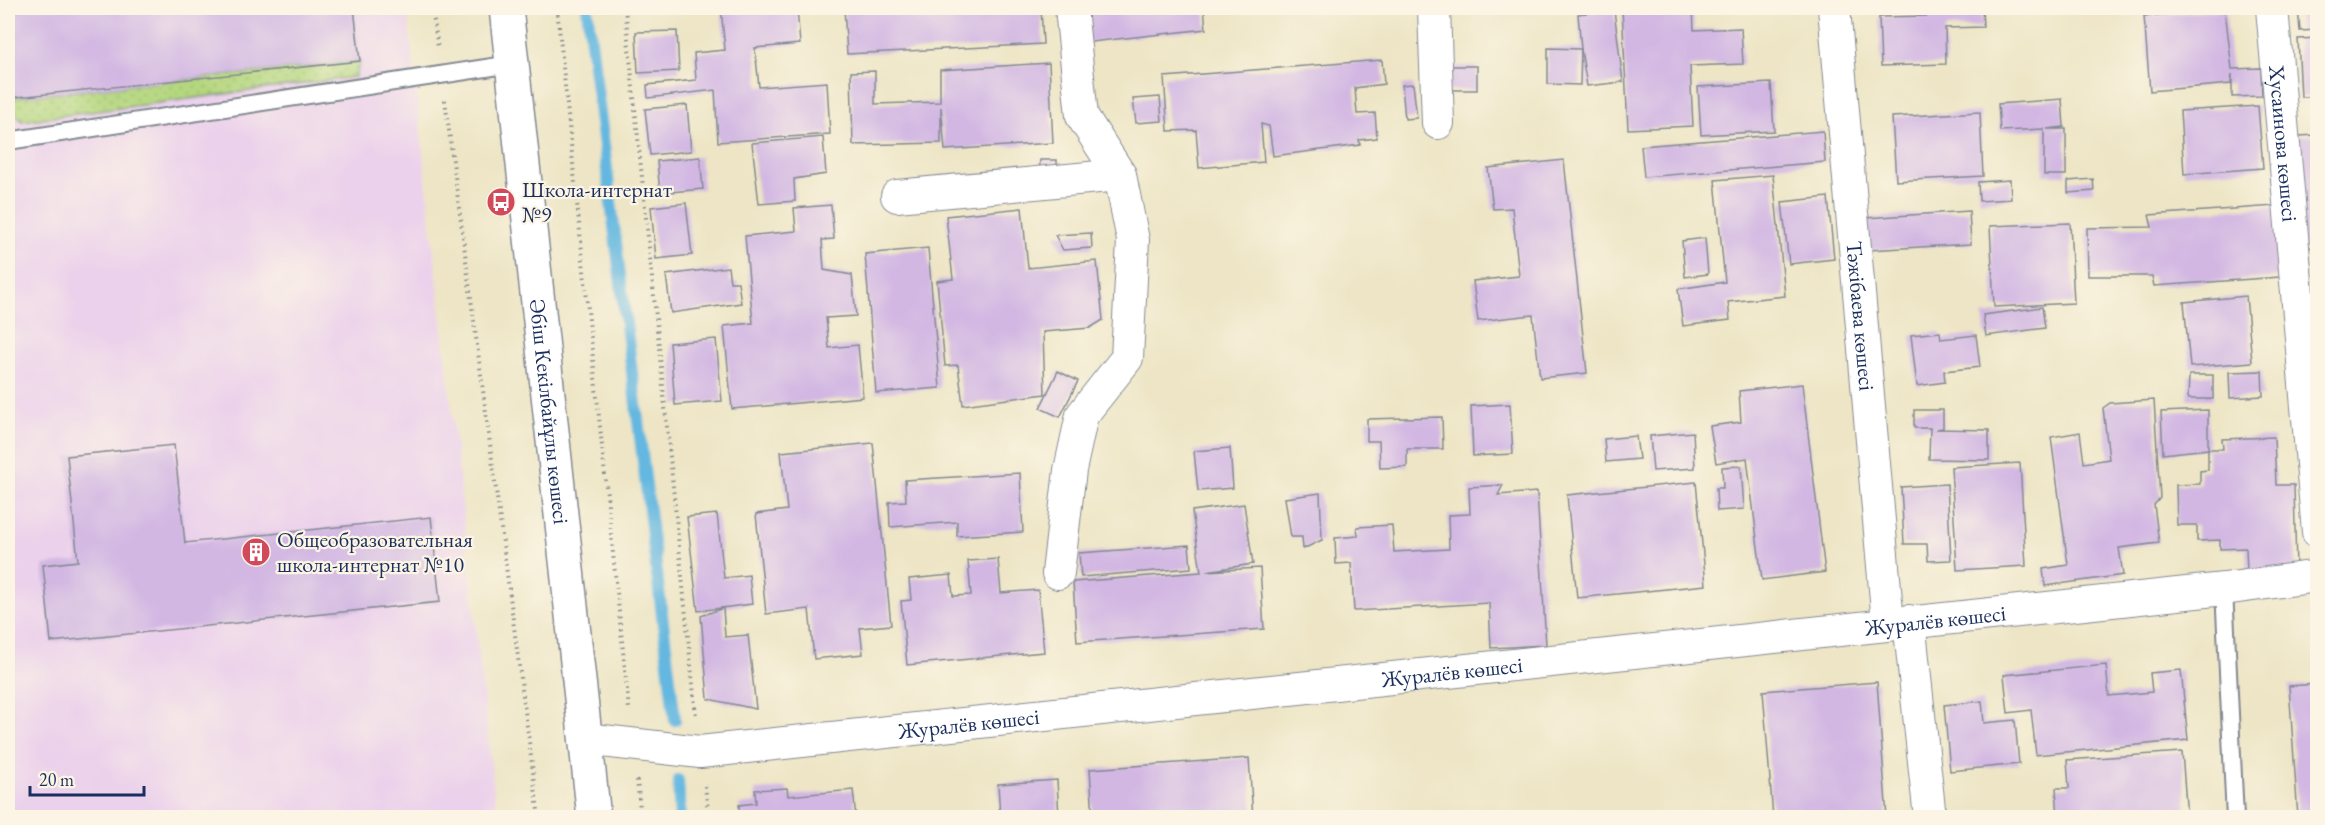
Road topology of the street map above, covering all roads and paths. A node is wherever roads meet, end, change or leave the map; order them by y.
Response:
1 (432, 8) edge
2 (506, 8) edge
3 (557, 8) edge
4 (625, 8) edge
5 (1071, 8) edge
6 (1434, 8) edge
7 (1834, 8) edge
8 (2272, 8) edge
9 (439, 54) dead end
10 (512, 64) junction
11 (443, 90) dead end
12 (1438, 123) dead end
13 (8, 141) edge
14 (1120, 175) junction
15 (897, 196) dead end
16 (2318, 532) edge
17 (1058, 573) dead end
18 (2318, 576) edge
19 (2224, 589) junction
20 (1898, 622) junction
21 (585, 739) junction
22 (633, 744) junction
23 (700, 752) junction
24 (539, 818) edge
25 (594, 818) edge
26 (641, 818) edge
27 (709, 818) edge
28 (1930, 818) edge
29 (2235, 818) edge

1 - 9 path
2 - 10 street, Әбіш Кекілбайұлы көшесі
3 - 22 path
4 - 23 path
5 - 14 street
6 - 12 street
7 - 20 street, Тәжібаева көшесі
8 - 16 street, Хусаинова көшесі
10 - 13 lane
10 - 21 street, Әбіш Кекілбайұлы көшесі
11 - 24 path
14 - 15 street
14 - 17 street
18 - 19 street, Журалёв көшесі
19 - 20 street, Журалёв көшесі
19 - 29 lane
20 - 23 street, Журалёв көшесі
20 - 28 street, Тәжібаева көшесі
21 - 22 street, Журалёв көшесі
21 - 25 street, Әбіш Кекілбайұлы көшесі
22 - 23 street, Журалёв көшесі
22 - 26 path
23 - 27 path

